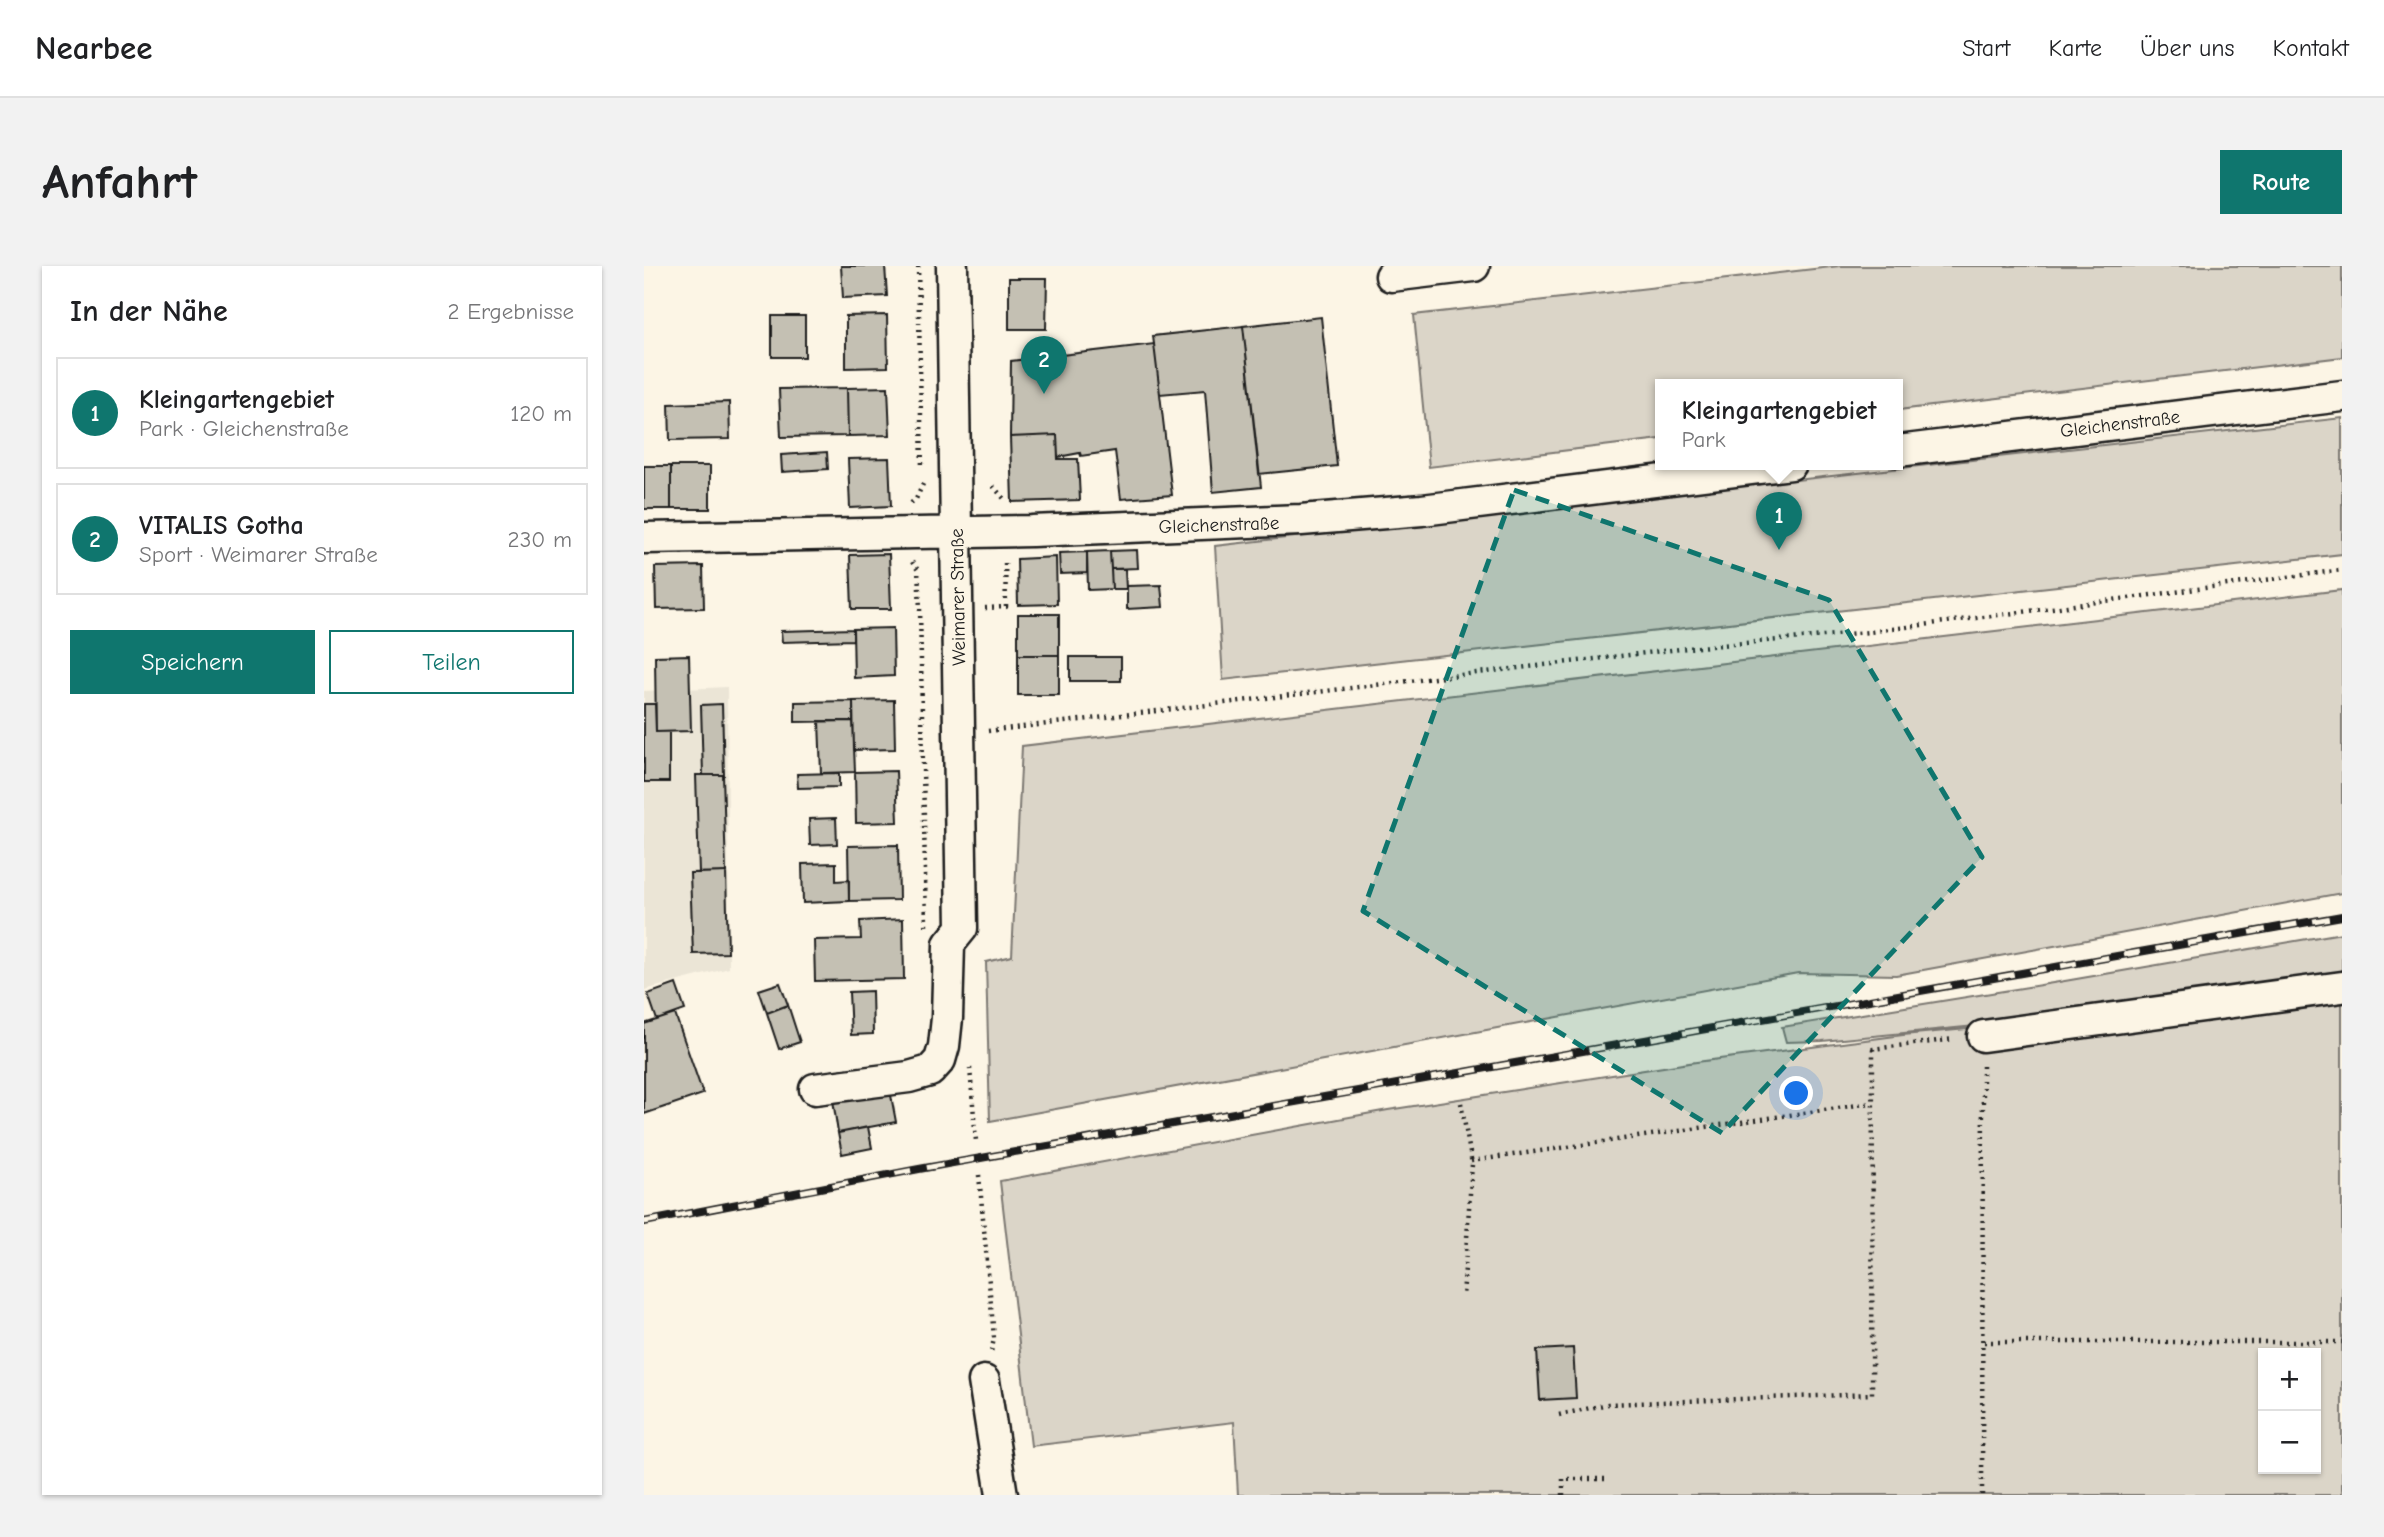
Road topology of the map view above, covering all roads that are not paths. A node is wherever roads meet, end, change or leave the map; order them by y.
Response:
1 (952, 266) edge
2 (1474, 266) edge
3 (1391, 276) dead end
4 (2342, 396) edge
5 (1903, 450) edge
6 (1743, 470) edge
7 (957, 531) junction
8 (644, 538) edge
9 (2342, 987) edge
10 (1983, 1035) road end
11 (815, 1089) dead end
12 (984, 1381) road end
13 (1002, 1495) edge

1 - 7 street, Weimarer Straße
2 - 3 street
4 - 5 street, Gleichenstraße
6 - 7 street, Gleichenstraße
7 - 8 street, Gleichenstraße
7 - 11 street, Weimarer Straße
9 - 10 street
12 - 13 street

